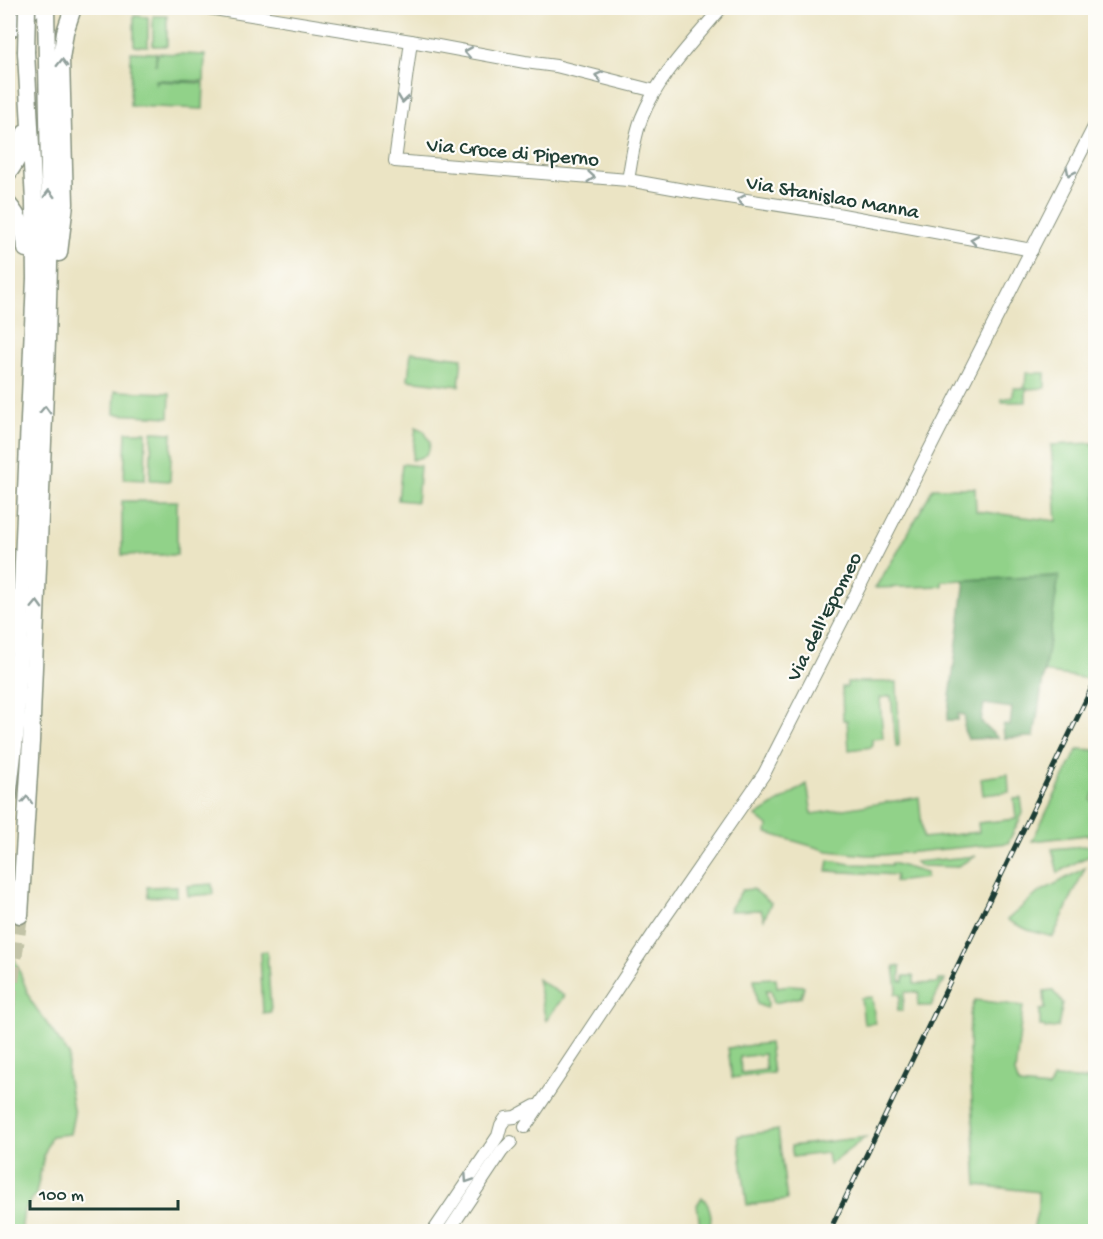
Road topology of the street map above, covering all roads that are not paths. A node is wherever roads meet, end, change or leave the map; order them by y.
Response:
1 (27, 8) edge
2 (34, 8) edge
3 (45, 8) edge
4 (74, 8) edge
5 (208, 8) edge
6 (721, 8) edge
7 (8, 31) edge
8 (411, 42) junction
9 (655, 91) junction
10 (28, 105) junction
11 (1095, 123) edge
12 (8, 173) edge
13 (628, 180) junction
14 (8, 204) edge
15 (1032, 250) junction
16 (32, 327) junction
17 (48, 341) junction
18 (8, 798) edge
19 (20, 915) tunnel mouth
20 (541, 1102) junction
21 (515, 1117) junction
22 (525, 1127) junction
23 (500, 1130) junction
24 (511, 1142) junction
25 (433, 1232) edge
26 (448, 1232) edge

1 - 10 highway, bridge
2 - 7 highway
17 -> 3 highway
17 -> 4 highway
5 - 8 street
6 - 9 street
9 -> 8 street
8 -> 13 street, Via Croce di Piperno
9 - 13 street
10 - 12 highway
10 - 16 highway
11 -> 15 street, Via dell'Epomeo
15 -> 13 street, Via Stanislao Manna
14 - 16 highway
15 - 20 street, Via dell'Epomeo
16 - 18 highway
19 -> 17 highway
20 - 21 street, Via dell'Epomeo
20 - 22 street, Via dell'Epomeo
21 - 22 street
21 - 23 street
22 - 24 street
23 - 24 street
23 -> 25 street
24 - 26 street

